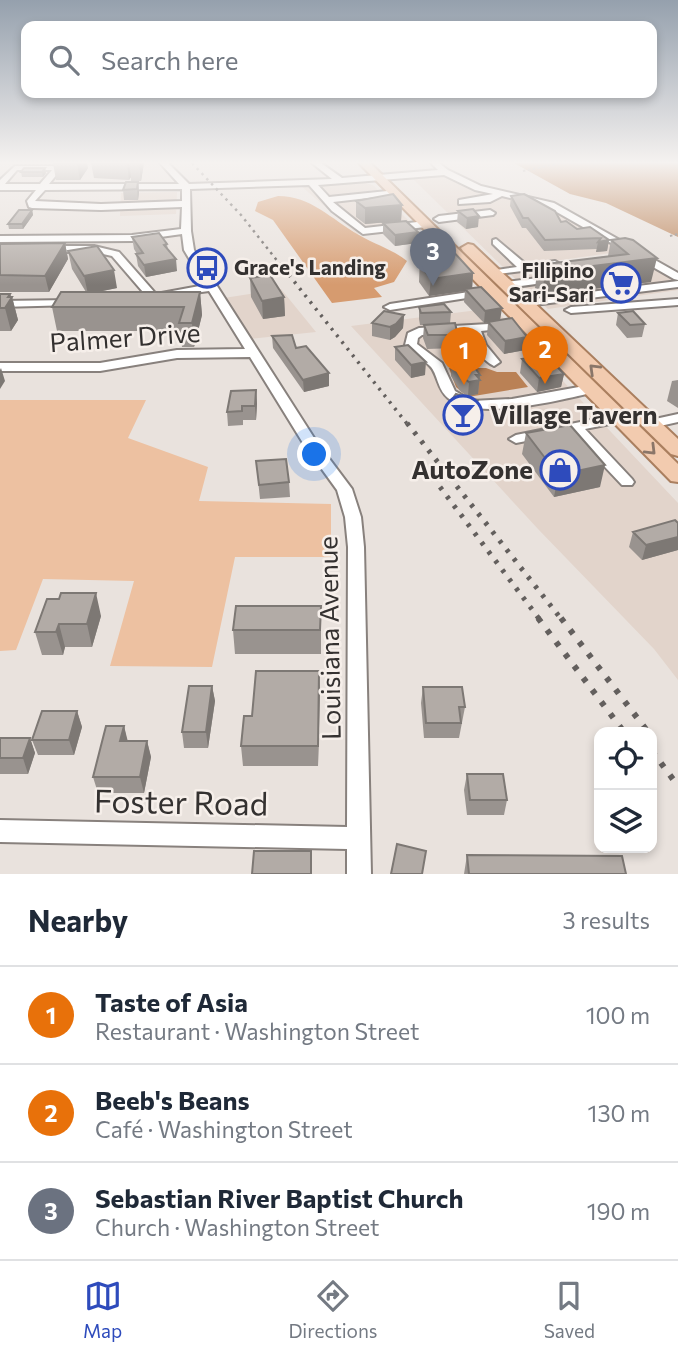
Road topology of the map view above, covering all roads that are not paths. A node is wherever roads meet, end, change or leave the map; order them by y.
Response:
1 (31, 204) edge
2 (73, 204) edge
3 (158, 204) edge
4 (174, 204) joint
5 (186, 204) joint
6 (330, 204) edge
7 (394, 204) edge
8 (408, 204) edge
9 (413, 204) edge
10 (546, 204) edge
11 (387, 205) edge
12 (355, 212) edge
13 (490, 213) dead end
14 (342, 215) junction
15 (432, 221) junction
16 (186, 231) junction
17 (0, 239) edge
18 (496, 242) dead end
19 (0, 249) edge
20 (634, 253) junction
21 (612, 256) edge
22 (465, 263) junction
23 (561, 263) edge
24 (524, 268) junction
25 (494, 273) junction
26 (561, 278) edge
27 (678, 278) edge
28 (678, 285) edge
29 (211, 286) junction
30 (501, 289) junction
31 (678, 302) edge
32 (80, 303) edge
33 (525, 303) junction
34 (0, 304) edge
35 (390, 307) dead end
36 (571, 310) dead end
37 (524, 323) junction
38 (474, 329) junction
39 (253, 353) junction
40 (494, 362) dead end
41 (0, 367) edge
42 (590, 389) junction
43 (620, 418) junction
44 (678, 418) edge
45 (650, 424) junction
46 (575, 427) junction
47 (516, 439) dead end
48 (678, 450) edge
49 (678, 477) edge
50 (627, 482) dead end
51 (0, 831) edge
52 (360, 838) junction
53 (359, 874) edge

1 - 2 street
3 - 4 street
4 - 5 street
5 - 16 street, Louisiana Avenue
6 - 14 street
7 - 11 street
8 - 15 main road
9 - 15 main road
10 - 20 street
12 - 14 street
13 - 15 street
14 - 15 street
15 - 22 main road
15 - 25 main road
16 - 17 street
16 - 29 street, Louisiana Avenue
18 - 24 street
19 - 29 street
20 - 21 street
20 - 27 street
22 - 25 main road
22 - 30 main road
23 - 24 street
24 - 25 street
25 - 30 main road
26 - 30 street
28 - 33 street
29 - 39 street, Louisiana Avenue
30 - 33 main road
30 - 35 street
30 - 37 main road
31 - 36 street
32 - 34 street
45 -> 33 main road
37 - 38 street
37 - 42 main road
38 - 40 street
38 - 42 street
39 - 41 street, Palmer Drive
39 - 52 street, Louisiana Avenue
42 - 43 main road
43 - 46 street
43 -> 49 main road
44 - 45 street
45 - 48 main road
46 - 47 street
46 - 50 street
51 - 52 street, Foster Road
52 - 53 street, Louisiana Avenue

